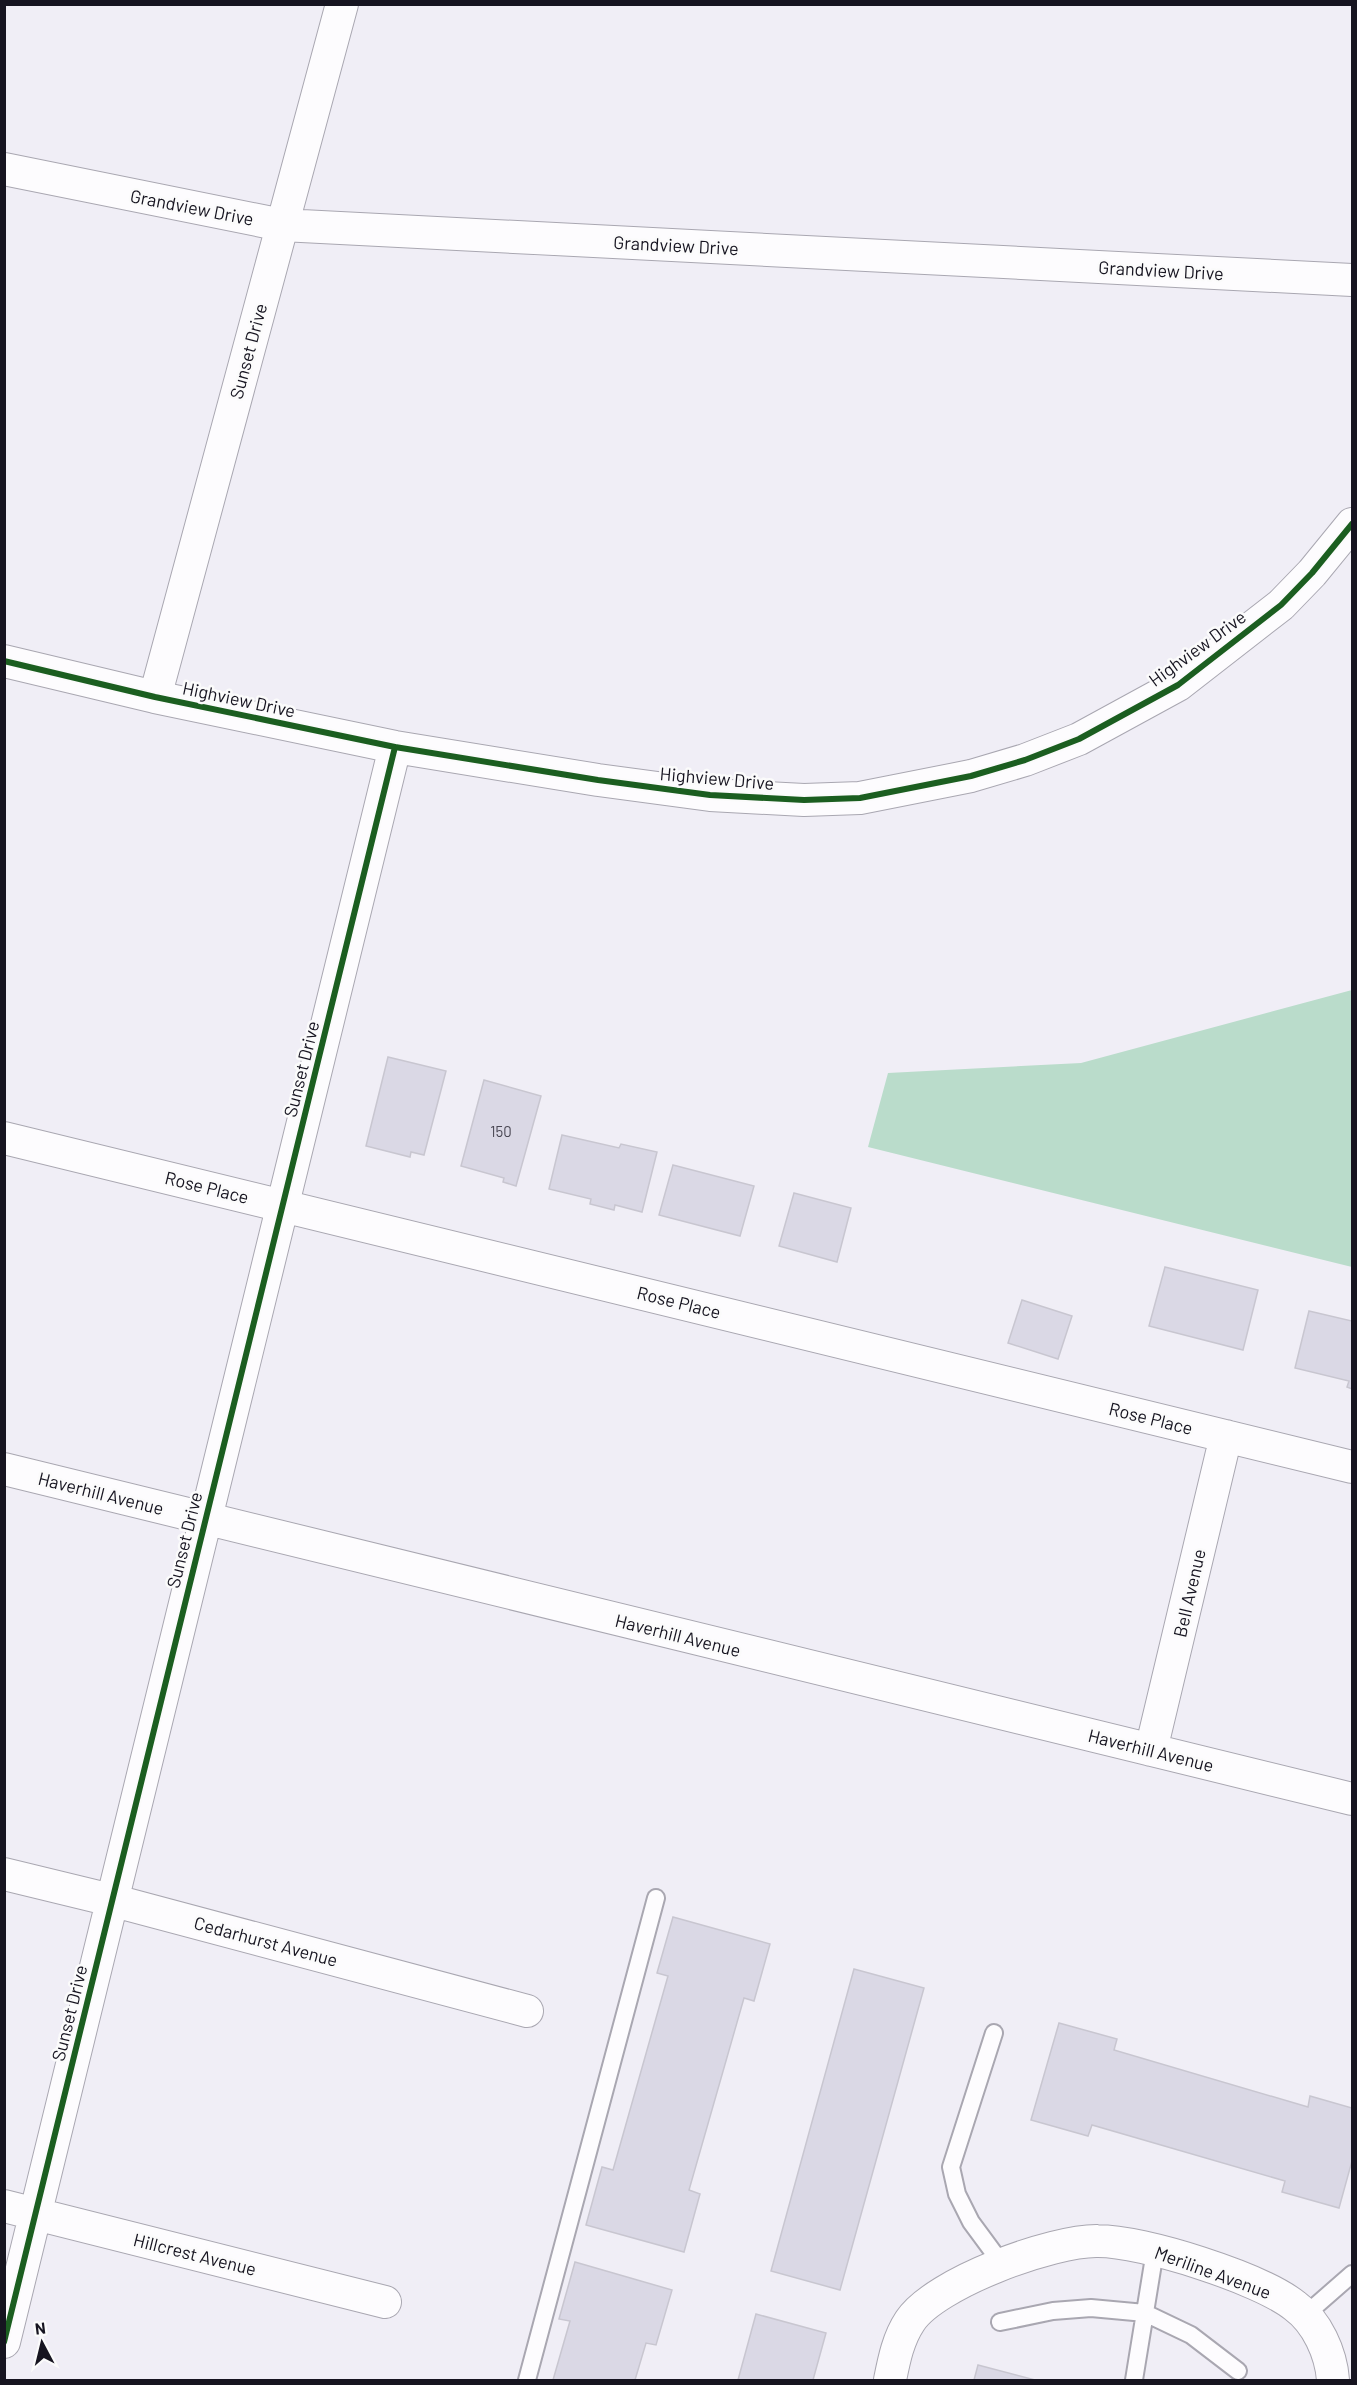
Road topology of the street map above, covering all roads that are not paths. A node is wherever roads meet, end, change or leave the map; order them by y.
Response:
1 (342, 4) edge
2 (4, 169) edge
3 (282, 225) junction
4 (1353, 280) edge
5 (1353, 524) edge
6 (4, 661) edge
7 (155, 697) junction
8 (395, 747) junction
9 (4, 1138) edge
10 (283, 1205) junction
11 (1226, 1436) junction
12 (1353, 1467) edge
13 (4, 1470) edge
14 (205, 1519) junction
15 (1151, 1750) junction
16 (1353, 1799) edge
17 (4, 1874) edge
18 (656, 1898) dead end
19 (111, 1900) junction
20 (526, 2011) dead end
21 (994, 2033) dead end
22 (4, 2206) edge
23 (35, 2214) junction
24 (1155, 2251) junction
25 (1002, 2264) junction
26 (1353, 2274) edge
27 (385, 2302) dead end
28 (1145, 2313) junction
29 (1304, 2316) junction
30 (1000, 2322) dead end
31 (4, 2342) edge
32 (1238, 2371) dead end
33 (528, 2380) edge
34 (890, 2380) edge
35 (1134, 2380) edge
36 (1333, 2380) edge

1 - 3 street, Sunset Drive
2 - 3 street, Grandview Drive
3 - 4 street, Grandview Drive
3 - 7 street, Sunset Drive
5 - 8 street, Highview Drive
6 - 7 street, Highview Drive
7 - 8 street, Highview Drive
8 - 10 street, Sunset Drive
9 - 10 street, Rose Place
10 - 11 street, Rose Place
10 - 14 street, Sunset Drive
11 - 12 street, Rose Place
11 - 15 street, Bell Avenue
13 - 14 street, Haverhill Avenue
14 - 15 street, Haverhill Avenue
14 - 19 street, Sunset Drive
15 - 16 street, Haverhill Avenue
17 - 19 street, Cedarhurst Avenue
18 - 33 lane
19 - 20 street, Cedarhurst Avenue
19 - 23 street, Sunset Drive
21 - 25 lane
22 - 23 street, Hillcrest Avenue
23 - 27 street, Hillcrest Avenue
23 - 31 street, Sunset Drive
24 - 25 street, Meriline Avenue
24 - 28 lane
24 - 29 street, Meriline Avenue
25 - 34 street, Meriline Avenue
26 - 29 lane
28 - 30 lane
28 - 32 lane
28 - 35 lane
29 - 36 street, Meriline Avenue

